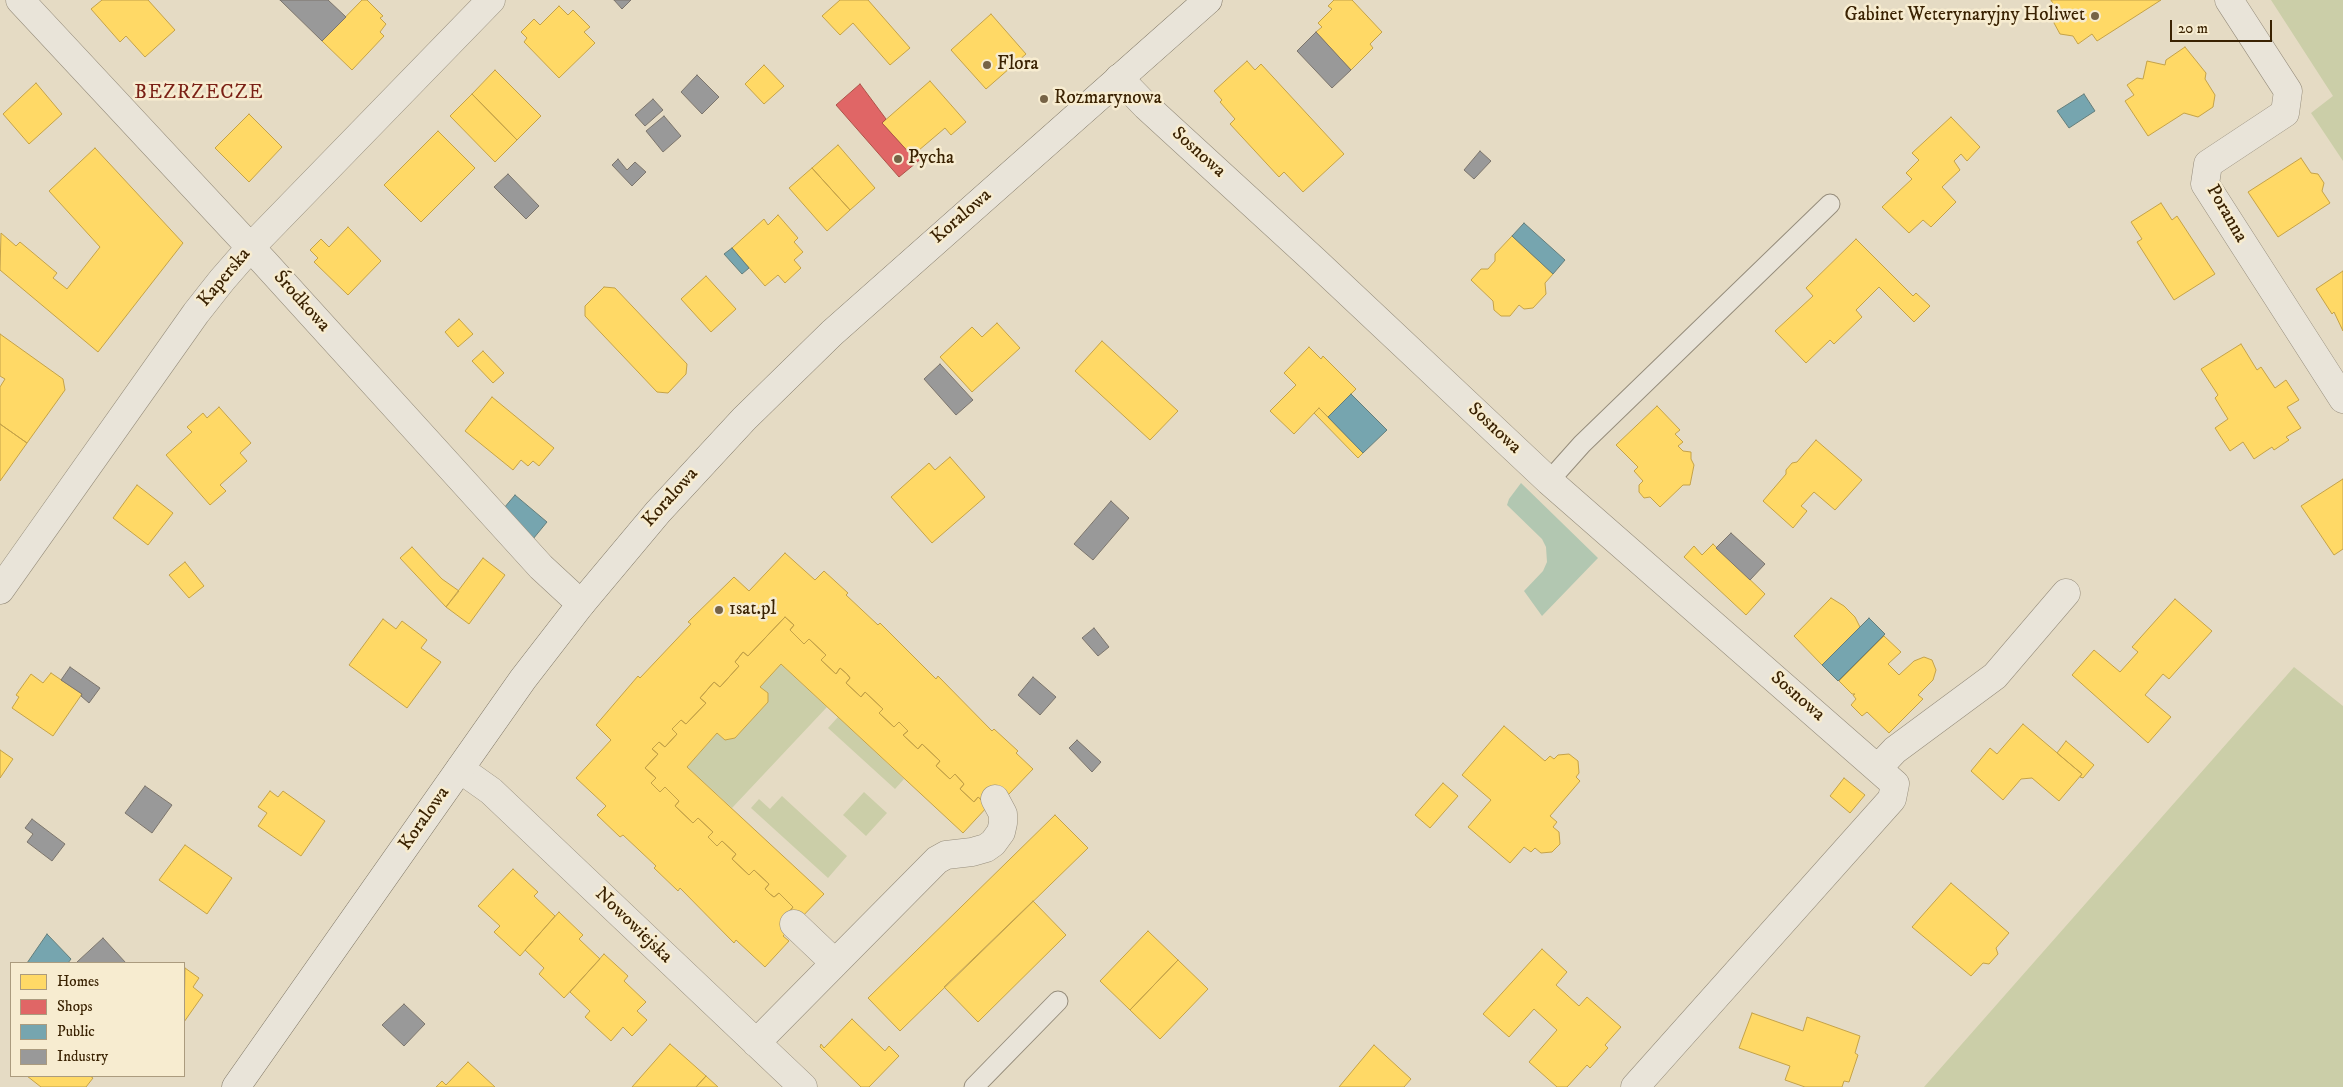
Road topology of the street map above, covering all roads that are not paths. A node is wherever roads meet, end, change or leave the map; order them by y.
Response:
1 (20, 0) edge
2 (491, 0) edge
3 (1208, 0) edge
4 (2229, 0) edge
5 (1119, 78) junction
6 (1830, 204) dead end
7 (250, 249) junction
8 (2343, 399) edge
9 (1549, 481) junction
10 (0, 590) edge
11 (2066, 593) dead end
12 (581, 604) junction
13 (460, 768) junction
14 (1878, 768) junction
15 (995, 799) dead end
16 (794, 924) dead end
17 (835, 963) junction
18 (1058, 1001) dead end
19 (756, 1044) junction
20 (236, 1087) edge
21 (803, 1087) edge
22 (974, 1087) edge
23 (1635, 1087) edge

1 - 7 street, Środkowa
2 - 7 street, Kaperska
3 - 5 street, Koralowa
4 - 8 street, Poranna
5 - 9 street, Sosnowa
5 - 12 street, Koralowa
6 - 9 lane
7 - 10 street, Kaperska
7 - 12 street, Środkowa
9 - 14 street, Sosnowa
11 - 14 street
12 - 13 street, Koralowa
13 - 19 street, Nowowiejska
13 - 20 street, Koralowa
14 - 23 street, Sosnowa
15 - 17 street
16 - 17 street
17 - 19 street
18 - 22 lane
19 - 21 street, Nowowiejska

